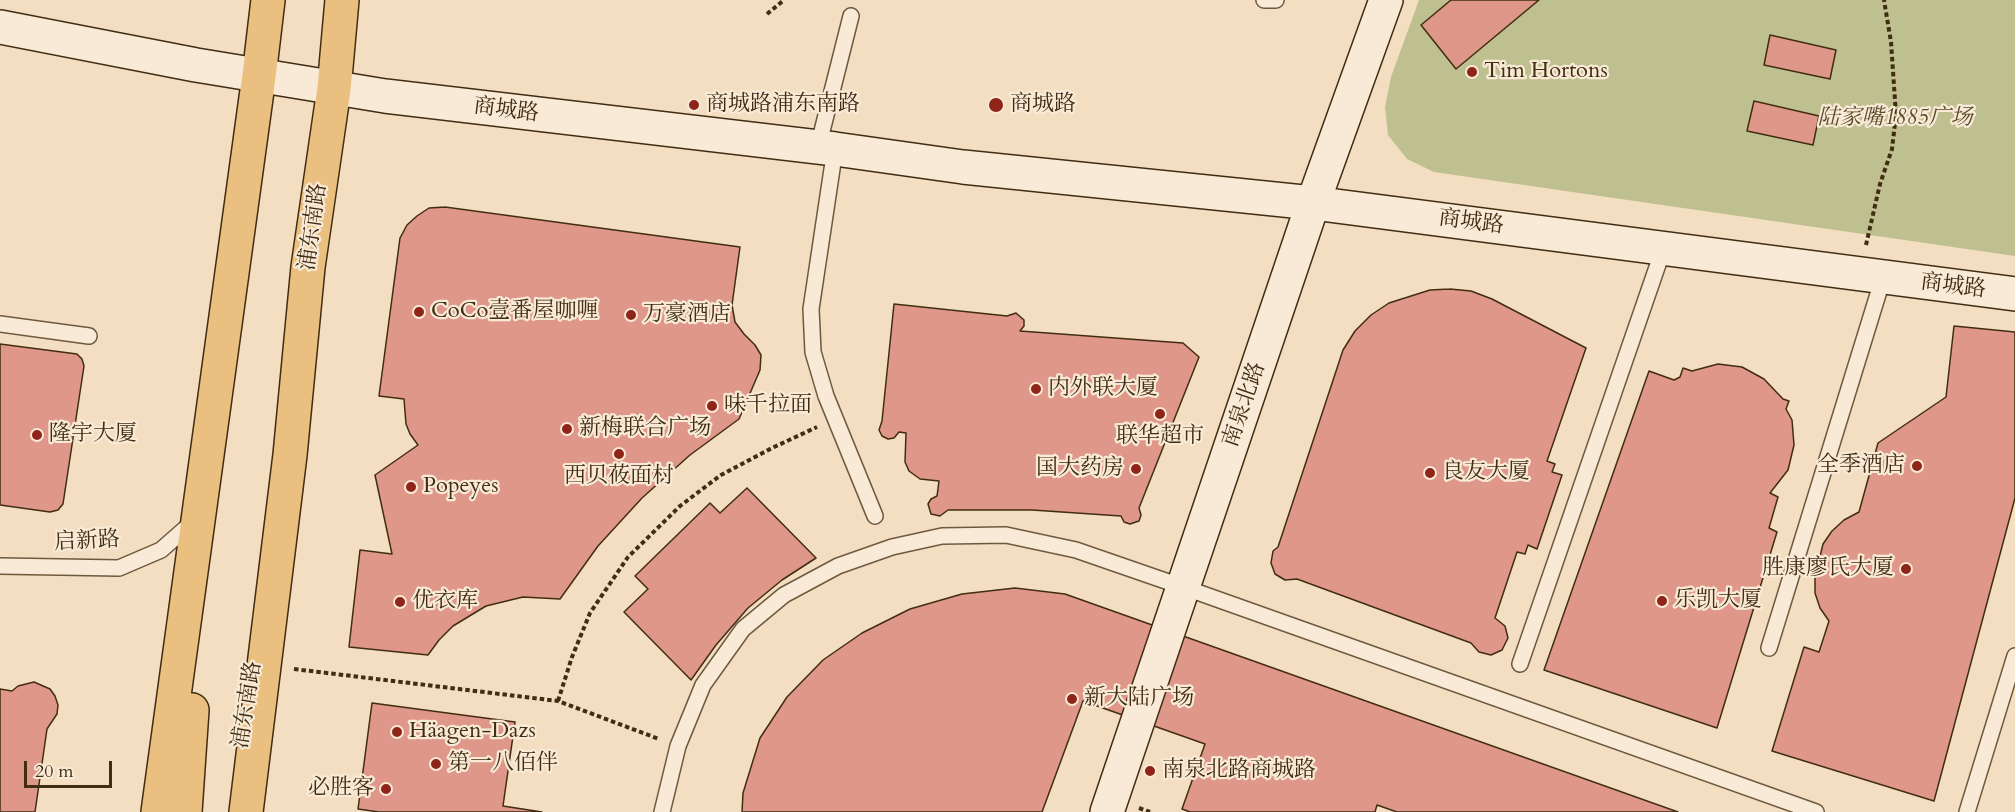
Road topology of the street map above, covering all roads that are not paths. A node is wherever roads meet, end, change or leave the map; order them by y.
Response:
1 (268, 0) edge
2 (342, 0) edge
3 (1264, 0) edge
4 (1276, 0) edge
5 (1386, 0) edge
6 (851, 16) dead end
7 (0, 27) edge
8 (259, 76) junction
9 (334, 89) junction
10 (826, 148) junction
11 (1313, 203) junction
12 (1664, 247) junction
13 (1872, 277) junction
14 (2015, 294) edge
15 (0, 324) edge
16 (90, 336) dead end
17 (209, 439) junction
18 (290, 455) junction
19 (875, 516) dead end
20 (198, 517) junction
21 (0, 566) edge
22 (1183, 587) junction
23 (1769, 648) dead end
24 (2015, 656) edge
25 (1520, 664) dead end
26 (158, 812) edge
27 (185, 812) edge
28 (230, 812) edge
29 (246, 812) edge
30 (662, 812) edge
31 (1107, 812) edge
32 (1816, 812) edge
33 (1967, 812) edge

1 - 8 main road
2 - 9 main road, 浦东南路
3 - 4 lane
5 - 11 street, 南泉北路
6 - 10 lane
7 - 8 street, 商城路
8 - 9 street, 商城路
8 - 17 main road
9 - 10 street, 商城路
9 - 18 main road, 浦东南路
10 - 11 street, 商城路
10 - 19 lane
11 - 12 street, 商城路
11 - 22 street, 南泉北路
12 - 13 street, 商城路
12 - 25 lane
13 - 14 street, 商城路
13 - 23 lane
15 - 16 lane
17 - 20 main road
17 - 27 main road
18 - 28 main road, 浦东南路
18 - 29 main road, 浦东南路
20 - 21 lane, 启新路
20 - 26 main road
22 - 30 lane
22 - 31 street, 南泉北路
22 - 32 lane
24 - 33 lane

